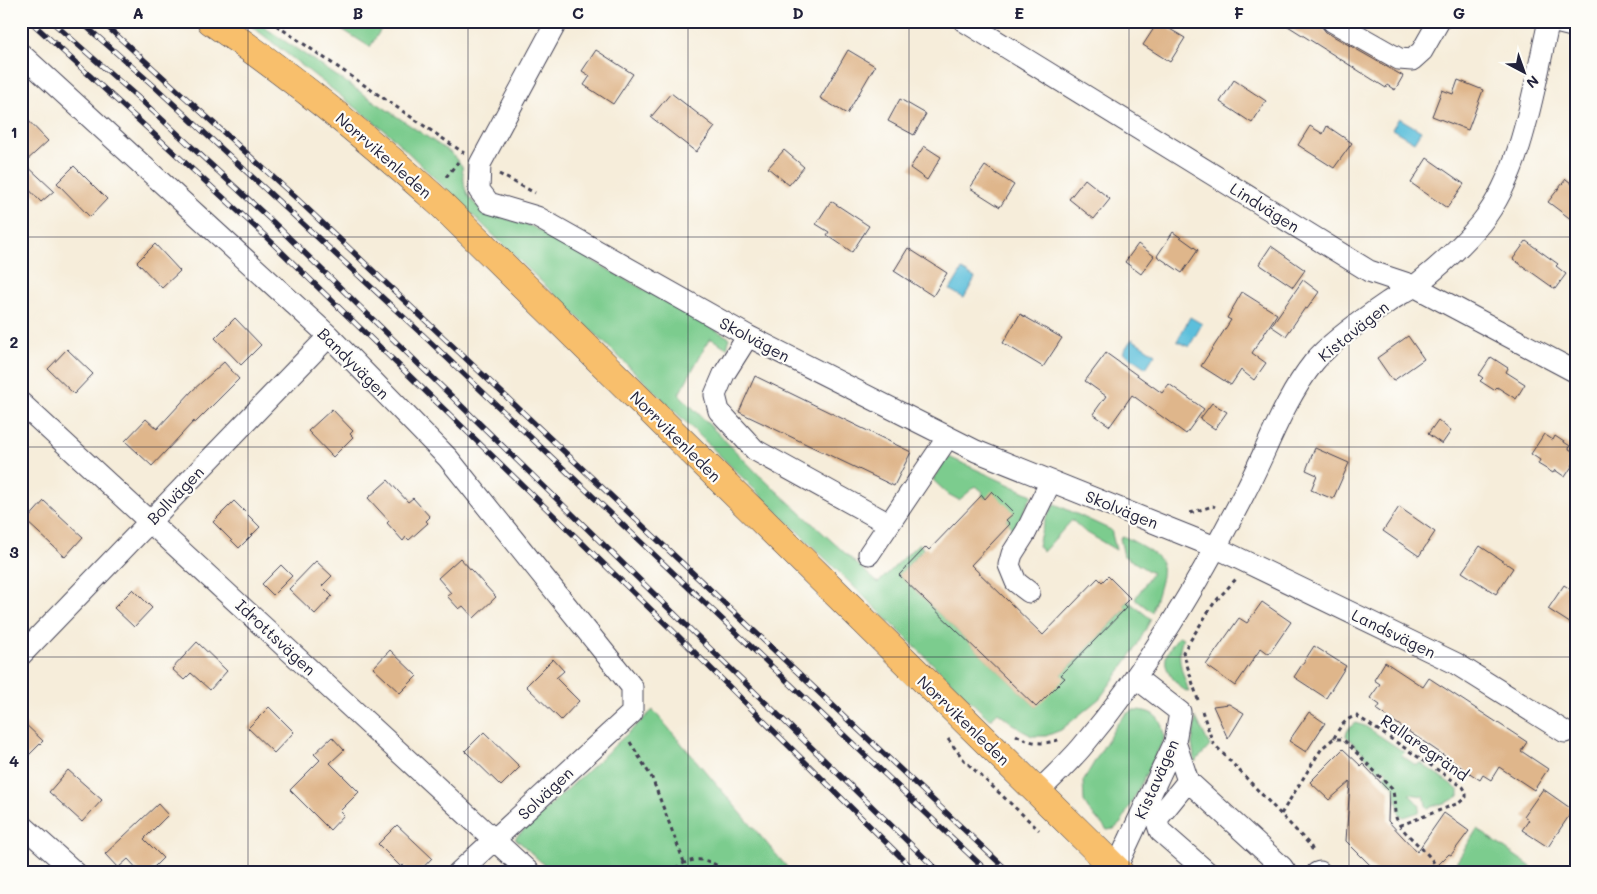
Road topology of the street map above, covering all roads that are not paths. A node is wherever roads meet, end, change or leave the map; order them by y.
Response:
1 (211, 21) edge
2 (557, 21) edge
3 (964, 21) edge
4 (1332, 21) edge
5 (1439, 21) edge
6 (1551, 21) edge
7 (1576, 27) edge
8 (21, 54) edge
9 (1414, 286) junction
10 (329, 336) junction
11 (748, 336) junction
12 (1576, 372) edge
13 (21, 403) edge
14 (948, 437) junction
15 (1051, 481) junction
16 (150, 521) junction
17 (889, 524) junction
18 (1215, 546) junction
19 (868, 554) dead end
20 (1030, 592) dead end
21 (21, 655) edge
22 (1136, 678) junction
23 (626, 719) joint
24 (1565, 732) dead end
25 (1175, 742) junction
26 (1188, 781) junction
27 (1038, 792) junction
28 (21, 824) edge
29 (495, 840) junction
30 (1118, 870) edge
31 (76, 873) edge
32 (458, 873) edge
33 (530, 873) edge
34 (1208, 873) edge
35 (1286, 873) edge

1 - 27 main road, Norrvikenleden
2 - 11 street, Skolvägen
3 - 9 street, Lindvägen
4 - 5 street
6 - 7 street
6 - 9 street, Kistavägen
8 - 10 street, Bandyvägen
9 - 12 street, Lindvägen
9 - 18 street, Kistavägen
10 - 16 street, Bollvägen
10 - 23 street, Bandyvägen
11 - 14 street, Skolvägen
11 - 17 street
13 - 16 street, Idrottsvägen
14 - 15 street, Skolvägen
14 - 17 street
15 - 18 street, Skolvägen
15 - 20 street
16 - 21 street, Bollvägen
16 - 29 street, Idrottsvägen
17 - 19 street
18 - 22 street, Kistavägen
18 - 24 street, Landsvägen
22 - 25 street, Kistavägen
22 - 27 street, Kistavägen
23 - 29 street, Solvägen
25 - 26 street
25 - 30 street, Kistavägen
26 - 34 street
26 - 35 street
27 - 30 main road, Norrvikenleden
28 - 31 street
29 - 32 street, Solvägen
29 - 33 street, Idrottsvägen

